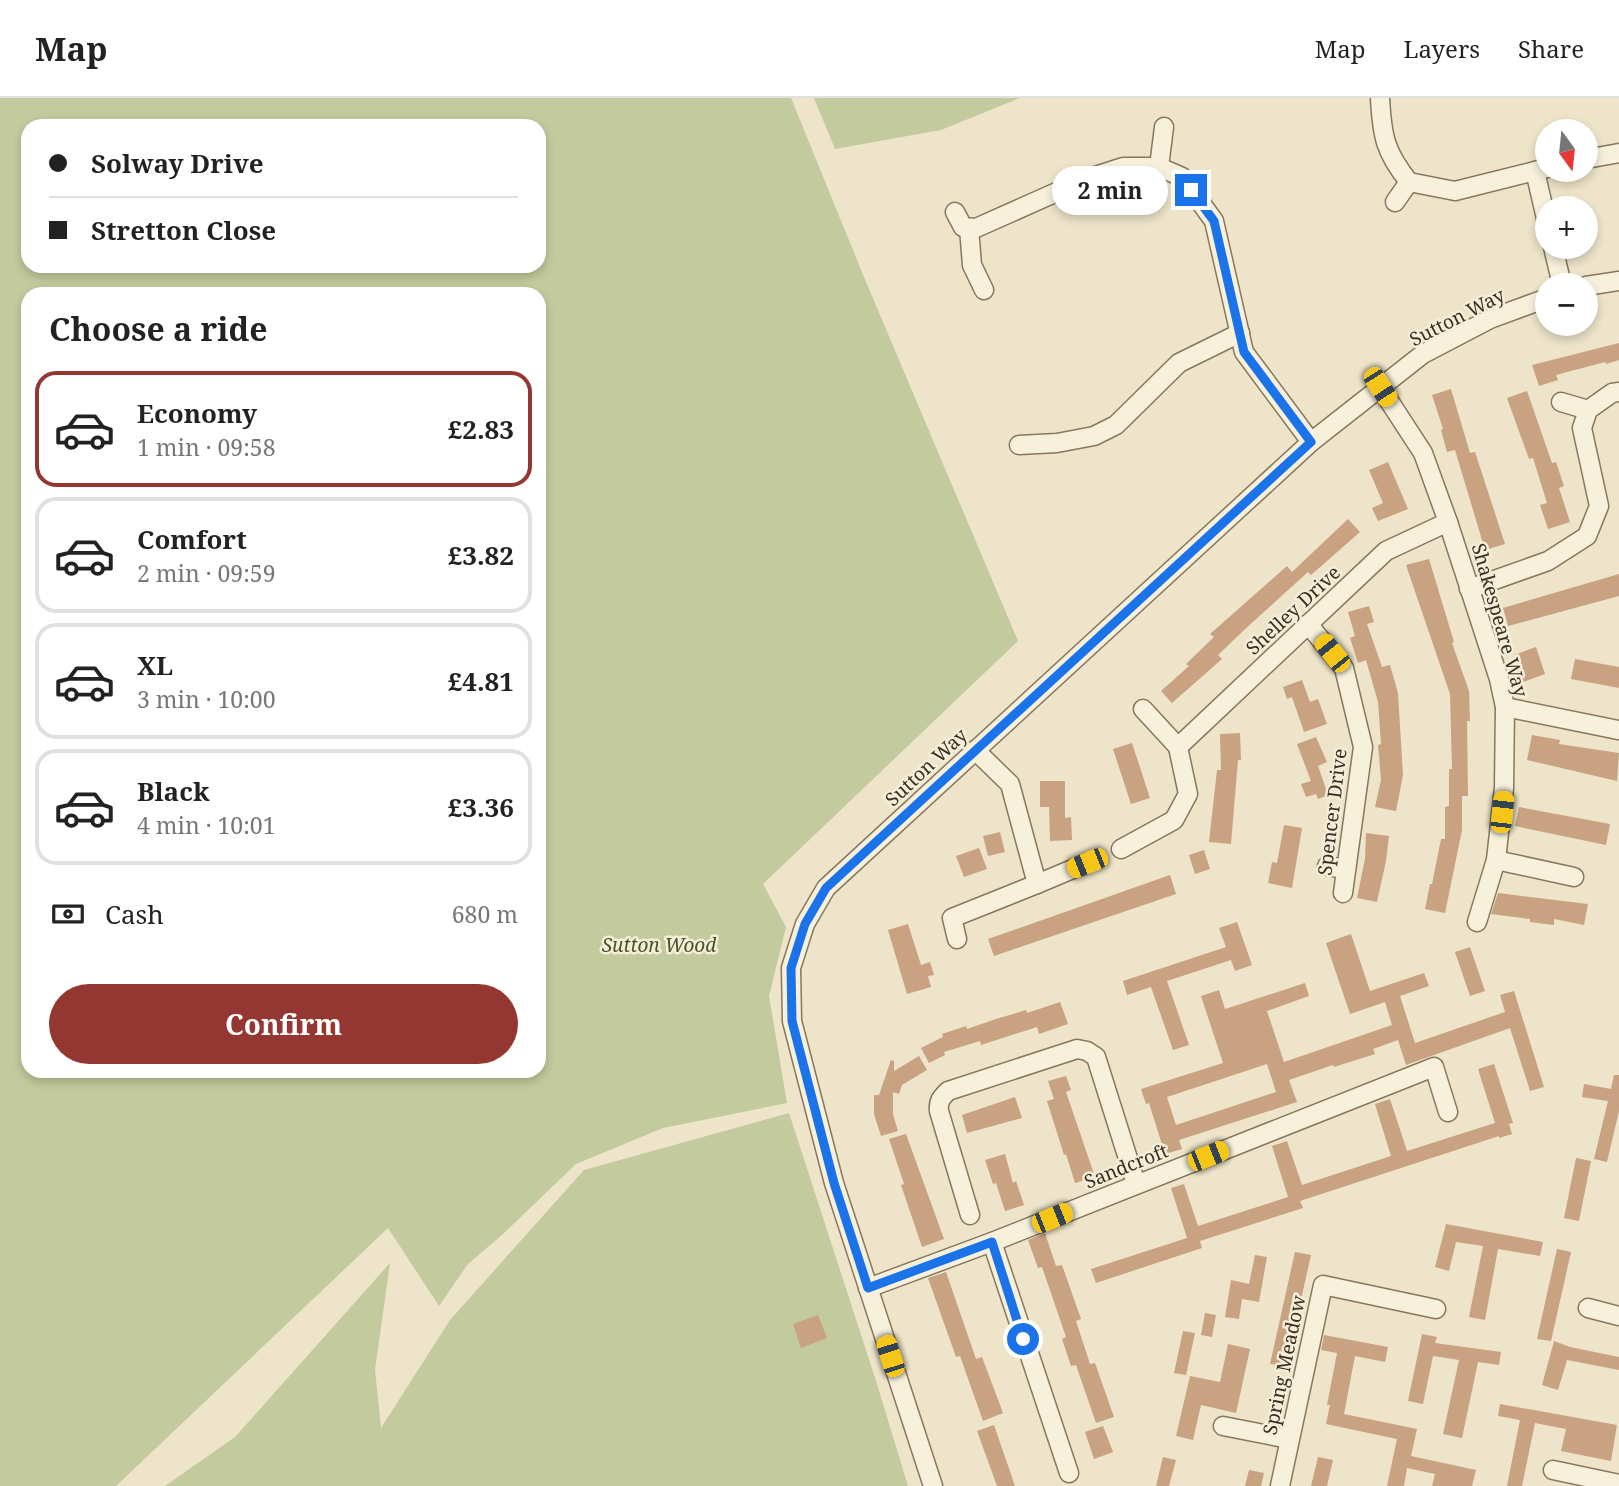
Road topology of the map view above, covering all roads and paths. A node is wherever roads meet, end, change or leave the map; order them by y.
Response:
1 (1380, 98) edge
2 (1164, 127) dead end
3 (1619, 153) edge
4 (1598, 157) edge
5 (1159, 167) junction
6 (1535, 171) edge
7 (1409, 182) junction
8 (1395, 202) dead end
9 (955, 212) dead end
10 (969, 228) junction
11 (1619, 281) edge
12 (1598, 284) edge
13 (984, 290) dead end
14 (1535, 302) edge
15 (1240, 333) junction
16 (1380, 387) junction
17 (1619, 392) edge
18 (1561, 402) dead end
19 (1588, 410) junction
20 (1311, 442) junction
21 (1036, 464) dead end
22 (1448, 522) junction
23 (1469, 589) junction
24 (1308, 624) junction
25 (1505, 707) junction
26 (1143, 709) dead end
27 (1618, 730) edge
28 (1178, 747) junction
29 (975, 750) junction
30 (1121, 849) dead end
31 (1496, 860) junction
32 (1087, 863) dead end
33 (1327, 866) dead end
34 (1345, 869) junction
35 (1574, 877) dead end
36 (1037, 884) junction
37 (1343, 893) dead end
38 (1477, 922) dead end
39 (957, 939) dead end
40 (1448, 1112) dead end
41 (1136, 1184) junction
42 (970, 1214) dead end
43 (992, 1242) junction
44 (868, 1288) junction
45 (1588, 1308) dead end
46 (1436, 1309) dead end
47 (1619, 1316) edge
48 (1223, 1426) dead end
49 (1289, 1439) junction
50 (1553, 1470) dead end
51 (1069, 1473) dead end
52 (1619, 1484) edge
53 (933, 1486) edge
54 (1280, 1486) edge

1 - 7 street
2 - 5 street
3 - 4 street
5 - 10 street
5 - 15 street
6 - 7 street
7 - 8 street
9 - 10 street
10 - 13 street
11 - 12 street
14 - 16 street, Sutton Way
15 - 20 street
15 - 21 street
16 - 20 street, Sutton Way
16 - 22 street, Shakespeare Way
17 - 19 street
18 - 19 street
19 - 23 street
20 - 29 street, Sutton Way
22 - 23 street, Shakespeare Way
22 - 24 street, Shelley Drive
23 - 25 street, Shakespeare Way
24 - 28 street, Shelley Drive
24 - 34 street, Spencer Drive
25 - 27 street
25 - 31 street, Shakespeare Way
26 - 28 street
28 - 30 street
29 - 36 street
29 - 44 street, Sutton Way
31 - 35 street
31 - 38 street, Shakespeare Way
32 - 36 street
33 - 34 street
34 - 37 street, Spencer Drive
36 - 39 street
40 - 41 street, Sandcroft
41 - 42 street
41 - 43 street, Sandcroft
43 - 44 street, Sandcroft
43 - 51 street
44 - 53 street, Sutton Way
45 - 47 street
46 - 49 street, Spring Meadow
48 - 49 street
49 - 54 street, Spring Meadow
50 - 52 street

